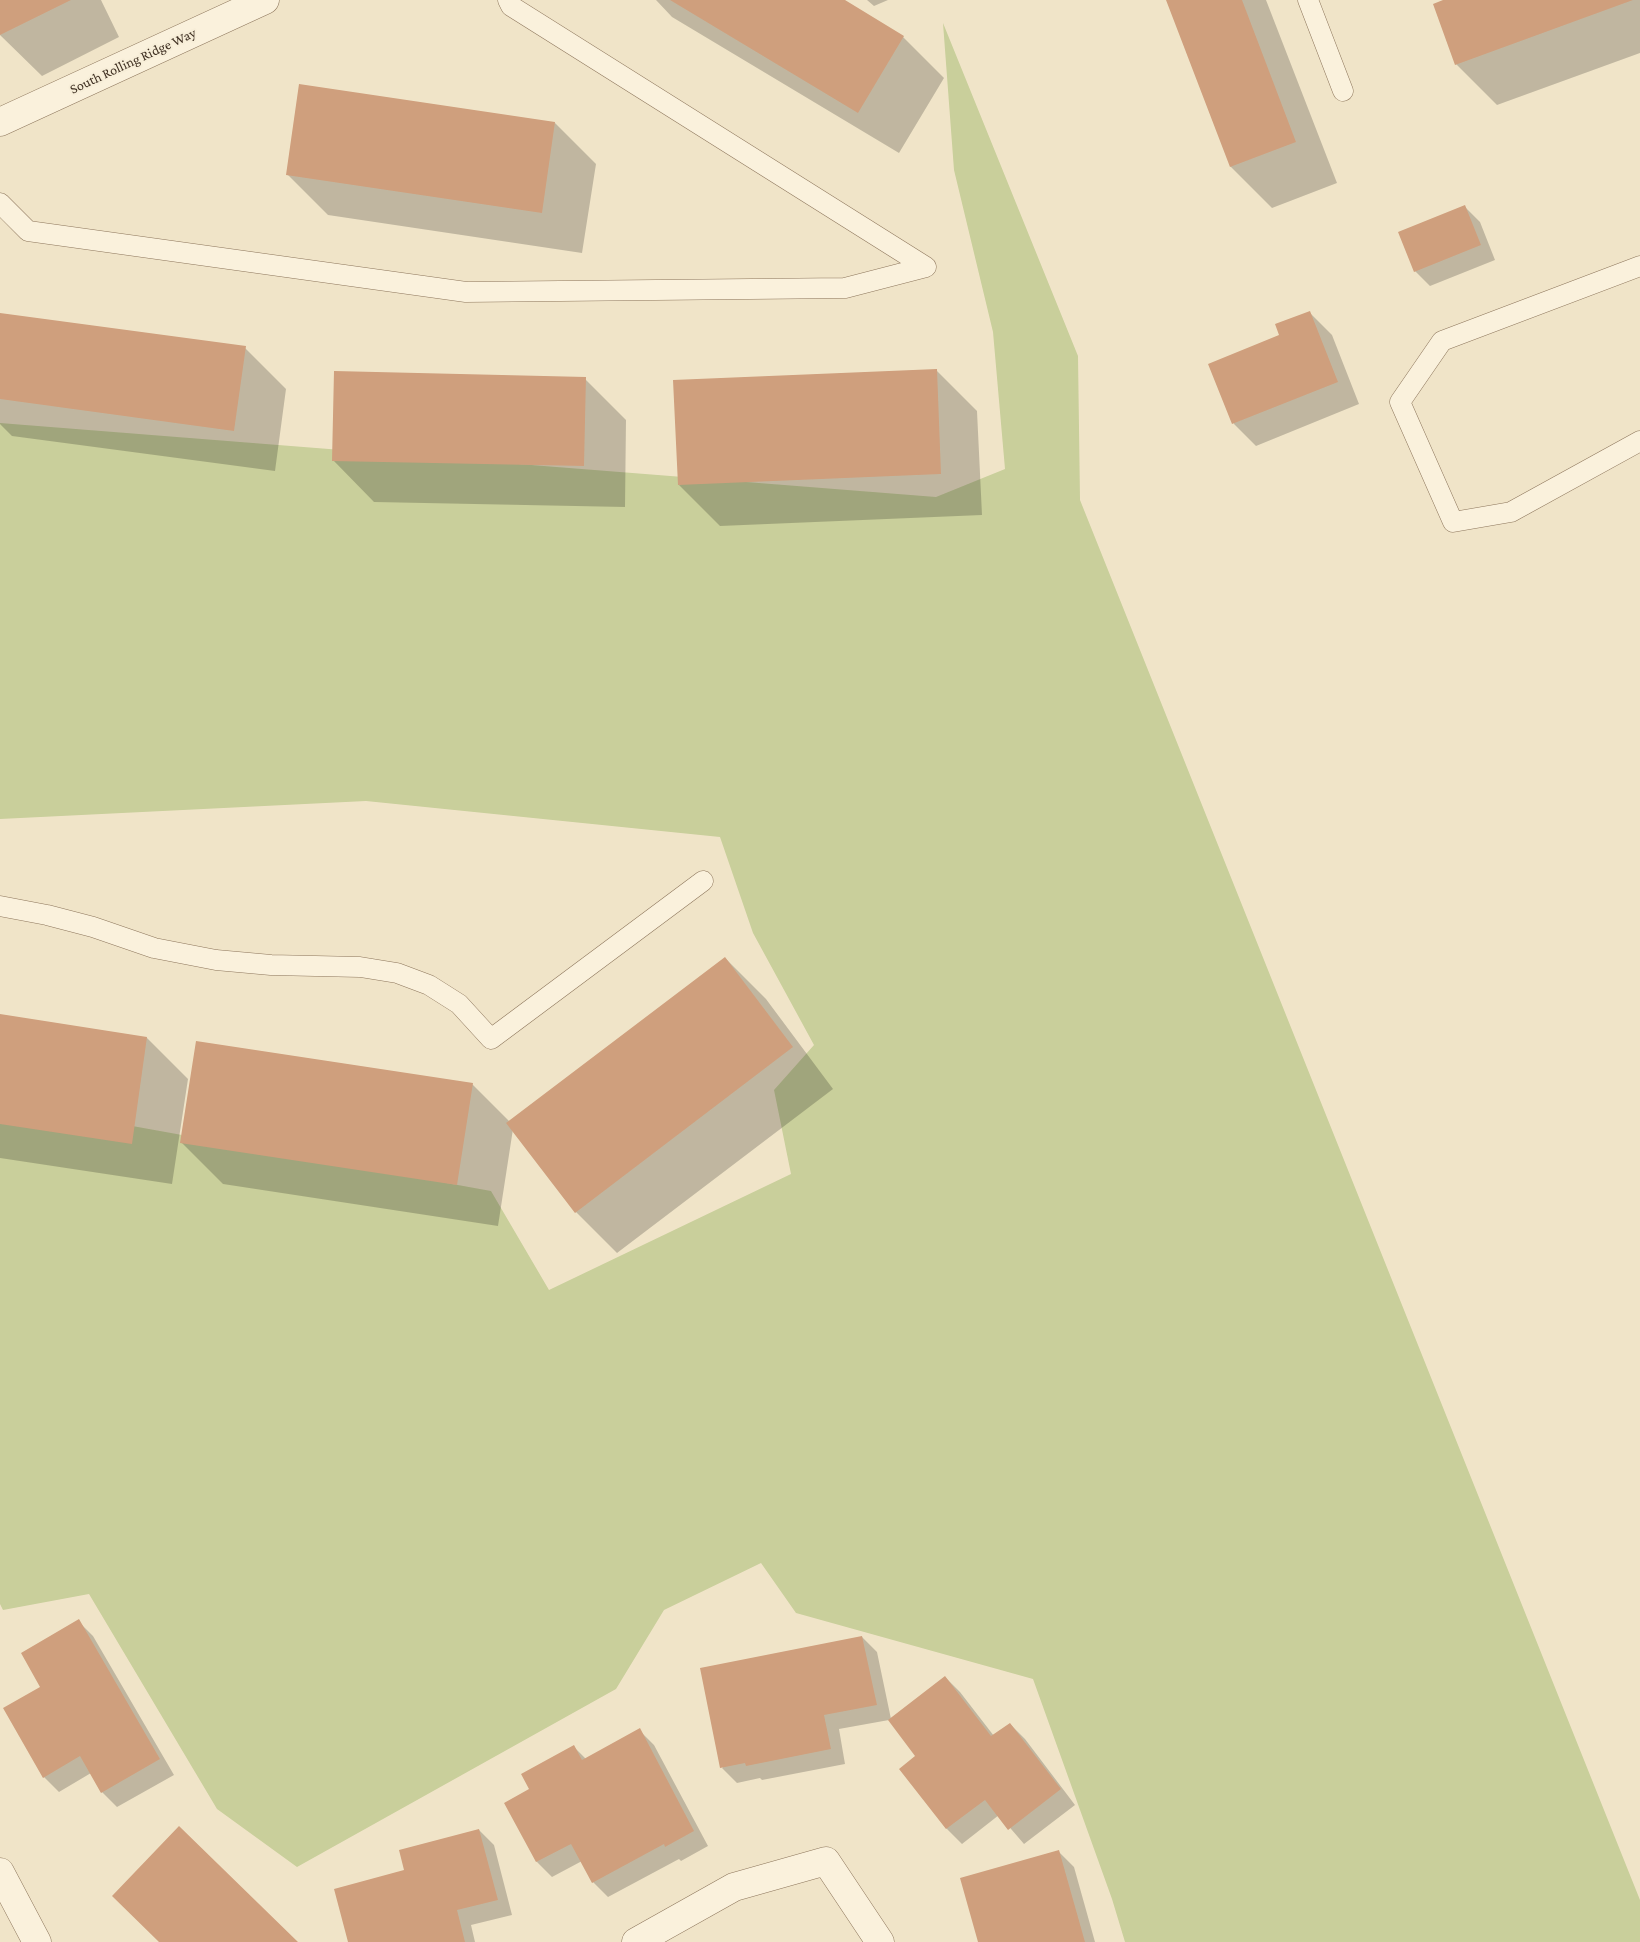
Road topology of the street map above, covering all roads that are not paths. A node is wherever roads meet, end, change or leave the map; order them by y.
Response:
1 (265, 0) edge
2 (508, 0) edge
3 (1308, 0) edge
4 (1343, 91) dead end
5 (0, 122) edge
6 (0, 203) edge
7 (1640, 266) edge
8 (1640, 441) edge
9 (703, 880) dead end
10 (0, 906) edge
11 (0, 1872) edge
12 (37, 1942) edge
13 (636, 1942) edge
14 (880, 1942) edge

1 - 5 street, South Rolling Ridge Way
2 - 6 lane
3 - 4 lane
7 - 8 lane
9 - 10 lane
11 - 12 street
13 - 14 street

